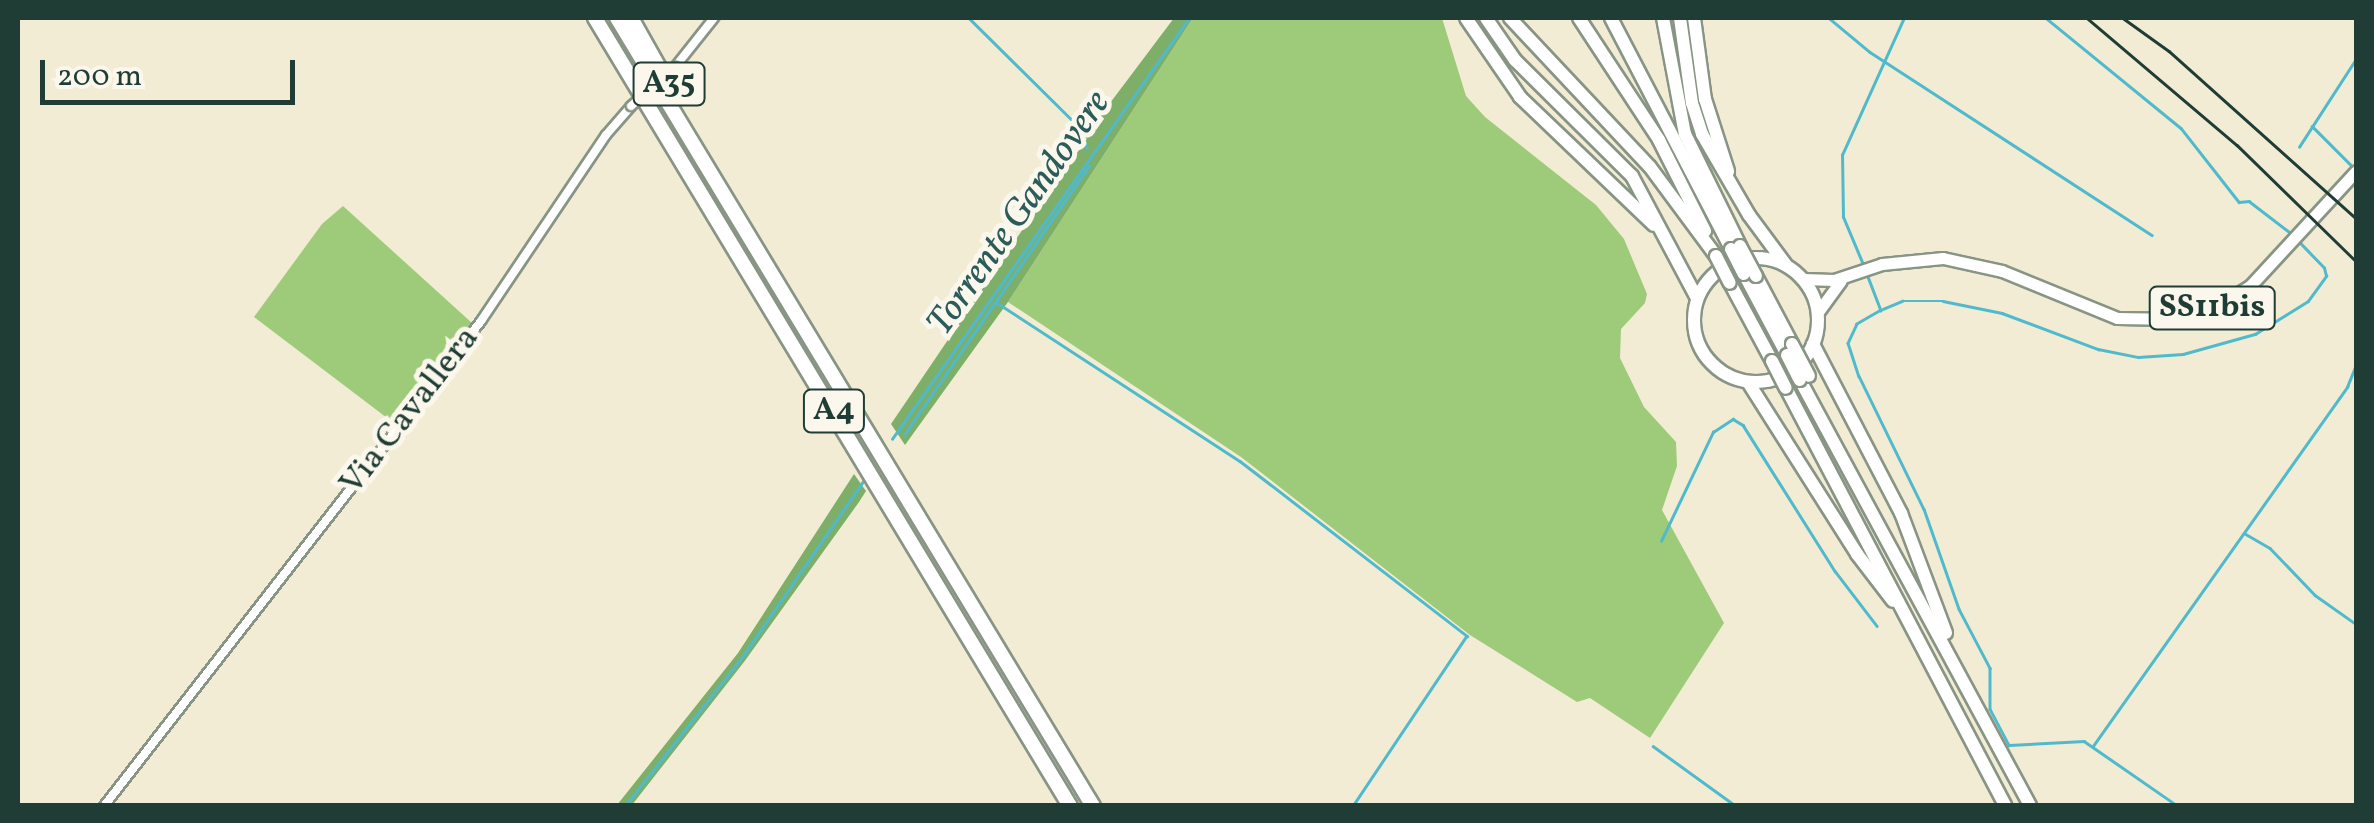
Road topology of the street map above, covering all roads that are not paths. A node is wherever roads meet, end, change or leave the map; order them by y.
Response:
1 (595, 18) edge
2 (617, 18) edge
3 (631, 18) edge
4 (714, 18) edge
5 (1466, 18) edge
6 (1486, 18) edge
7 (1510, 18) edge
8 (1580, 18) edge
9 (1611, 18) edge
10 (1663, 18) edge
11 (1680, 18) edge
12 (1694, 18) edge
13 (702, 154) junction
14 (2356, 171) edge
15 (1738, 197) junction
16 (1670, 244) junction
17 (1735, 247) junction
18 (1716, 256) junction
19 (1788, 267) junction
20 (1844, 278) junction
21 (1803, 280) junction
22 (1698, 298) junction
23 (1818, 312) junction
24 (1813, 344) junction
25 (1748, 382) junction
26 (1916, 632) junction
27 (1987, 726) junction
28 (104, 806) edge
29 (1070, 806) edge
30 (1093, 806) edge
31 (2005, 806) edge
32 (2030, 806) edge

1 - 29 highway, A4
2 - 13 highway, A4
3 - 13 highway, A35
4 - 28 street, Via Cavallera, bridge
5 - 16 highway
6 - 16 highway
7 - 18 highway
8 - 18 highway
9 - 17 highway
10 - 17 highway
11 - 15 highway
12 - 15 highway
13 - 30 highway, A4
14 - 20 main road, SS11bis
15 - 19 highway
16 - 22 highway
17 - 27 highway, bridge
18 - 26 highway, bridge
19 - 21 highway
19 - 22 highway
20 - 21 main road, SS11bis
20 - 23 main road
21 - 23 highway
22 - 25 highway
23 - 24 highway
24 - 25 highway
24 - 27 highway
25 - 26 highway
26 - 31 highway
27 - 32 highway

